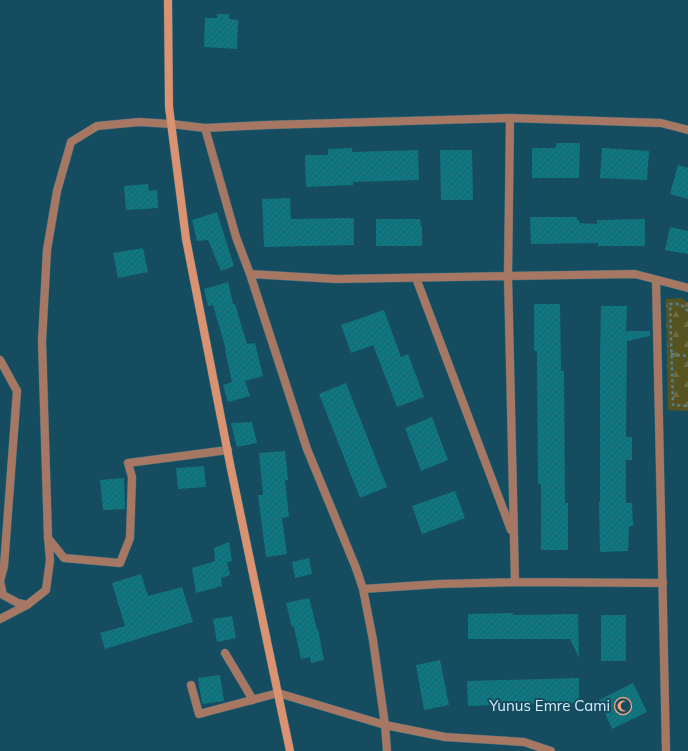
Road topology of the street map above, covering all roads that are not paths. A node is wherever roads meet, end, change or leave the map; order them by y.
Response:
1 (168, 0) edge
2 (510, 118) junction
3 (171, 124) junction
4 (205, 128) junction
5 (688, 130) edge
6 (250, 274) junction
7 (508, 276) junction
8 (416, 278) junction
9 (656, 280) junction
10 (688, 288) edge
11 (0, 360) edge
12 (228, 450) junction
13 (514, 536) junction
14 (48, 538) junction
15 (0, 581) edge
16 (515, 582) junction
17 (663, 583) junction
18 (363, 589) junction
19 (27, 605) junction
20 (0, 619) edge
21 (225, 653) dead end
22 (191, 685) dead end
23 (278, 693) junction
24 (252, 700) junction
25 (385, 726) junction
26 (290, 751) edge
27 (387, 751) edge
28 (551, 751) edge
29 (666, 751) edge

1 - 3 street
2 - 4 street
2 - 5 street
2 - 7 street
3 - 4 street
3 - 12 street
3 - 14 street
4 - 6 street
6 - 8 street
6 - 18 street
7 - 8 street
7 - 9 street
7 - 13 street
8 - 13 street
9 - 10 street
9 - 17 street
11 - 15 street
12 - 14 street
12 - 23 street
13 - 16 street
14 - 19 street
15 - 19 street
16 - 17 street
16 - 18 street
17 - 29 street
18 - 25 street
19 - 20 street
21 - 24 street
22 - 24 street
23 - 24 street
23 - 25 street
23 - 26 street
25 - 27 street
25 - 28 street

